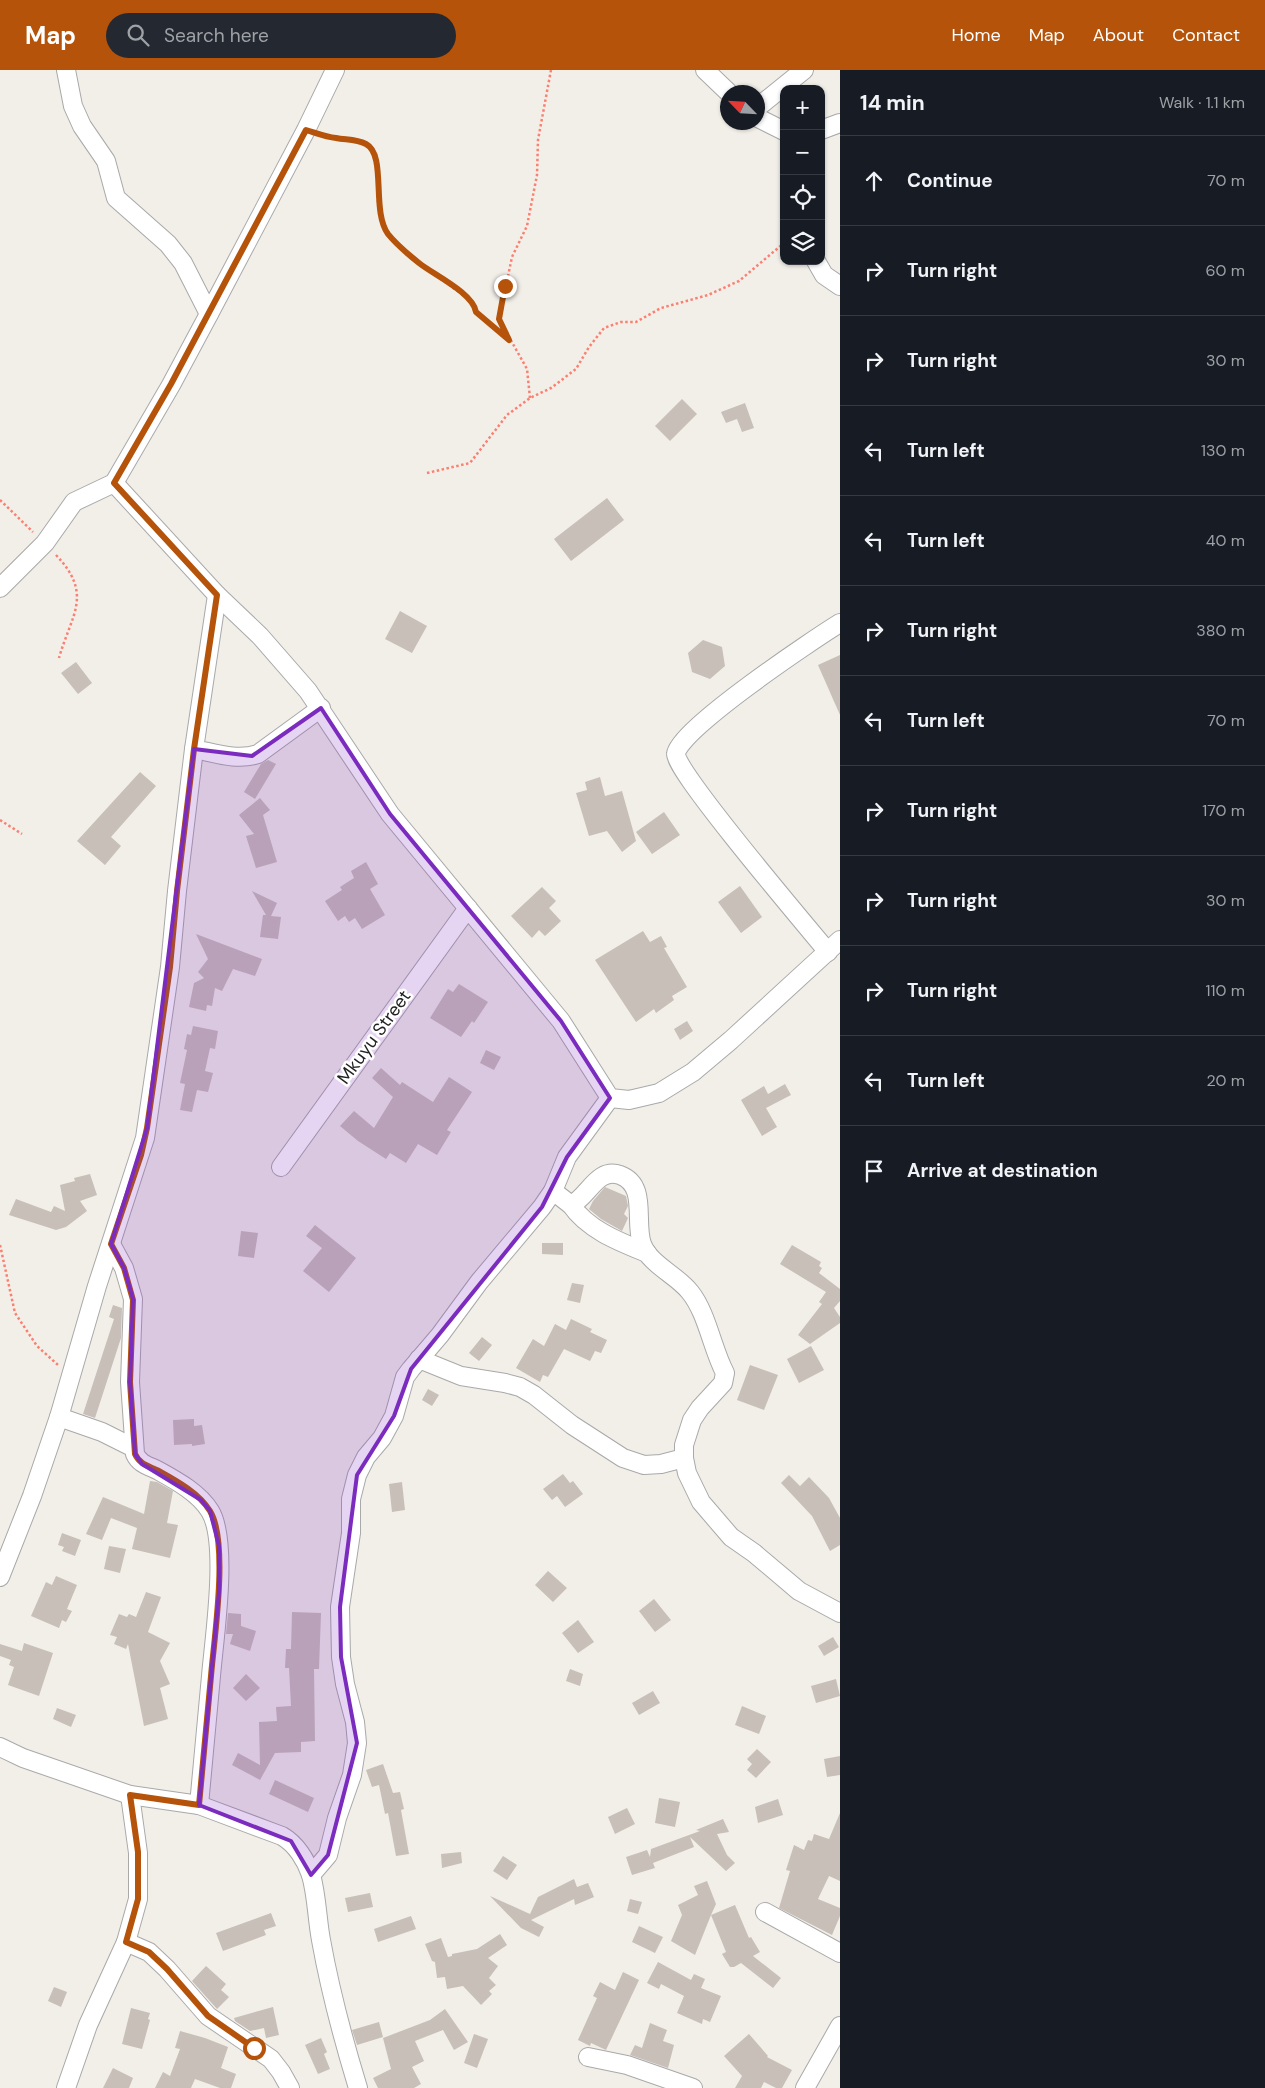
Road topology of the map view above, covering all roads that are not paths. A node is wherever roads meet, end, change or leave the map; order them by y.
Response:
1 (66, 70) edge
2 (335, 70) edge
3 (706, 70) edge
4 (804, 70) edge
5 (721, 85) edge
6 (765, 101) edge
7 (765, 122) edge
8 (840, 123) edge
9 (825, 129) edge
10 (782, 130) edge
11 (818, 265) edge
12 (840, 286) edge
13 (208, 314) junction
14 (114, 483) junction
15 (0, 588) edge
16 (217, 595) junction
17 (840, 623) edge
18 (321, 708) junction
19 (194, 749) junction
20 (468, 908) junction
21 (834, 946) edge
22 (610, 1098) junction
23 (281, 1167) dead end
24 (553, 1191) junction
25 (571, 1205) junction
26 (111, 1244) junction
27 (647, 1253) junction
28 (420, 1359) junction
29 (59, 1417) junction
30 (134, 1448) junction
31 (684, 1458) junction
32 (0, 1577) edge
33 (840, 1613) edge
34 (0, 1747) edge
35 (130, 1795) junction
36 (199, 1805) junction
37 (311, 1875) junction
38 (765, 1912) dead end
39 (126, 1942) junction
40 (840, 1953) edge
41 (840, 2026) edge
42 (588, 2057) dead end
43 (66, 2088) edge
44 (290, 2088) edge
45 (358, 2088) edge
46 (693, 2088) edge
47 (805, 2088) edge

1 - 13 street
2 - 13 street
3 - 5 street
4 - 6 street
7 - 10 street
8 - 9 street
11 - 12 street
13 - 14 street
14 - 15 street
14 - 16 street
16 - 18 street
16 - 19 street
17 - 21 street
18 - 19 street
18 - 20 street
19 - 26 street
20 - 22 street
20 - 23 street, Mkuyu Street
21 - 22 street
22 - 24 street
24 - 25 street
24 - 28 street
25 - 27 street
25 - 27 street
26 - 29 street
26 - 30 street
27 - 31 street
28 - 31 street
28 - 37 street
29 - 30 street
29 - 32 street
30 - 36 street
31 - 33 street
34 - 35 street
35 - 36 street
35 - 39 street
36 - 37 street
37 - 45 street
38 - 40 street
39 - 43 street
39 - 44 street
41 - 47 street
42 - 46 street

